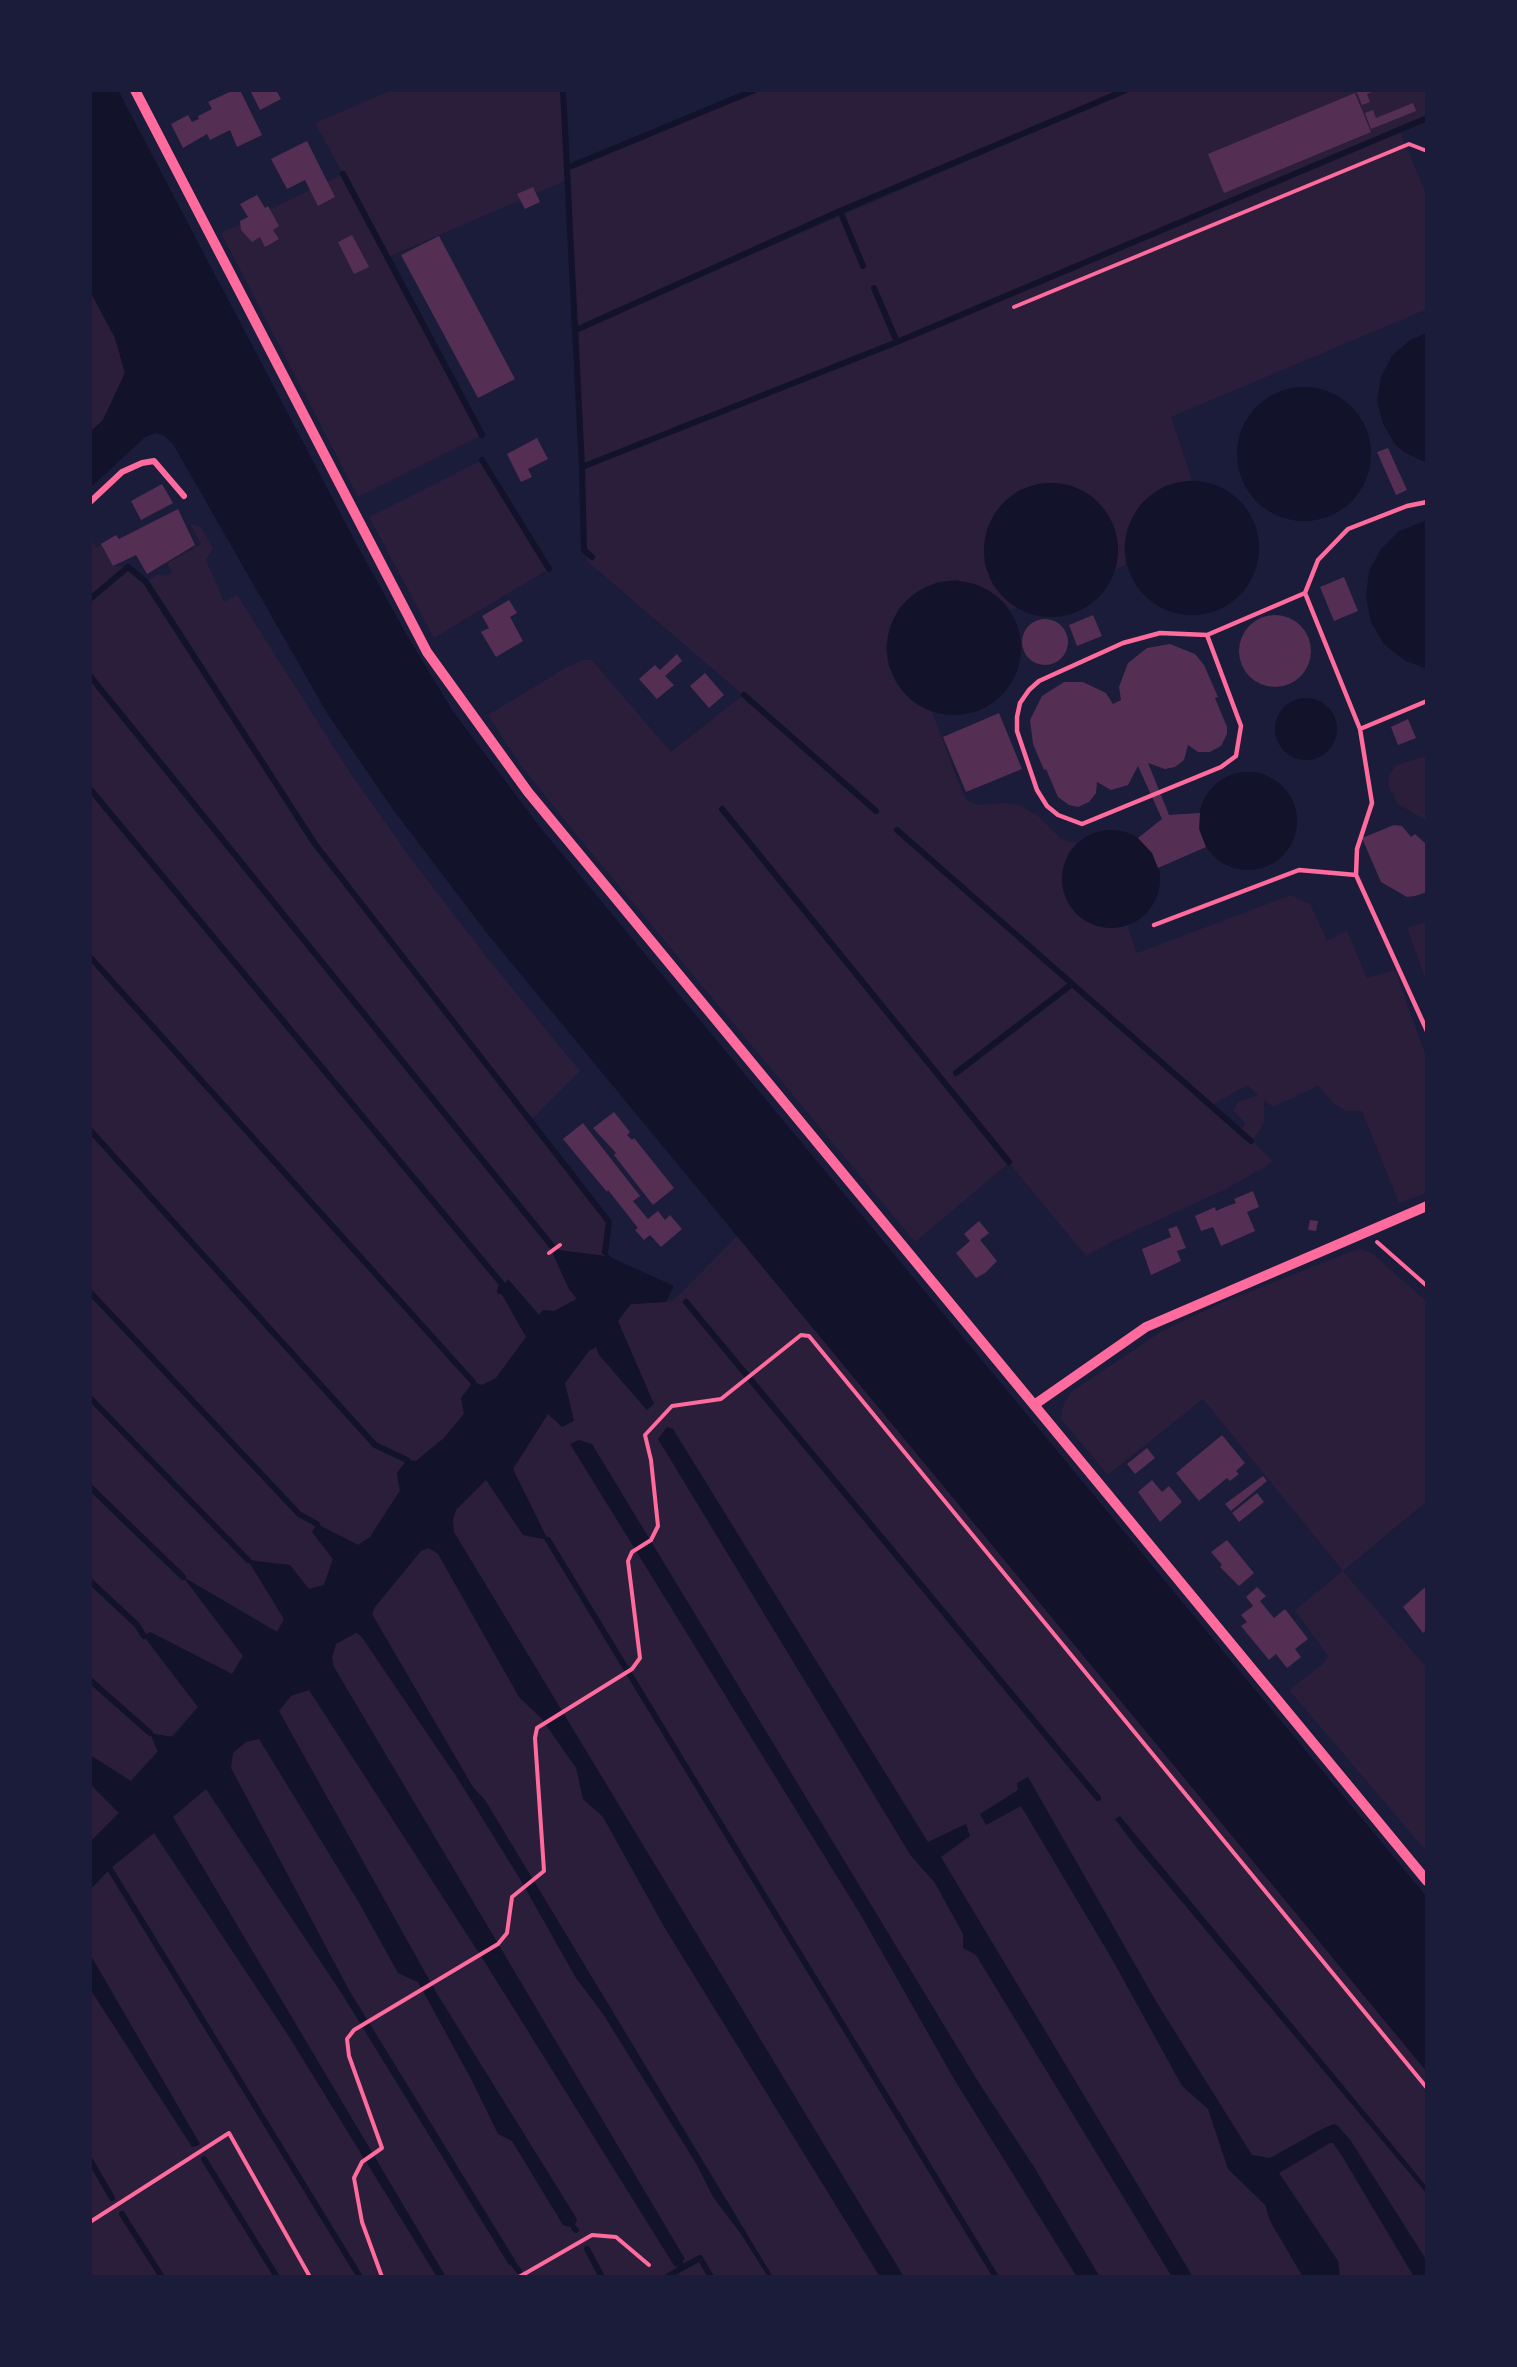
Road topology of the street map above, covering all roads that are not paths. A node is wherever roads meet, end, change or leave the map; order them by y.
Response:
1 (135, 90) edge
2 (183, 496) dead end
3 (90, 502) edge
4 (1427, 502) edge
5 (1305, 593) junction
6 (1207, 635) junction
7 (1427, 701) edge
8 (1360, 729) junction
9 (1356, 875) junction
10 (1154, 925) dead end
11 (1427, 1031) edge
12 (1427, 1206) edge
13 (1034, 1404) junction
14 (1427, 1881) edge

1 - 13 street
2 - 3 street
4 - 5 lane
5 - 6 lane
5 - 8 lane
6 - 6 lane
7 - 8 lane
8 - 9 lane
9 - 10 lane
9 - 11 lane
12 - 13 street
13 - 14 street

